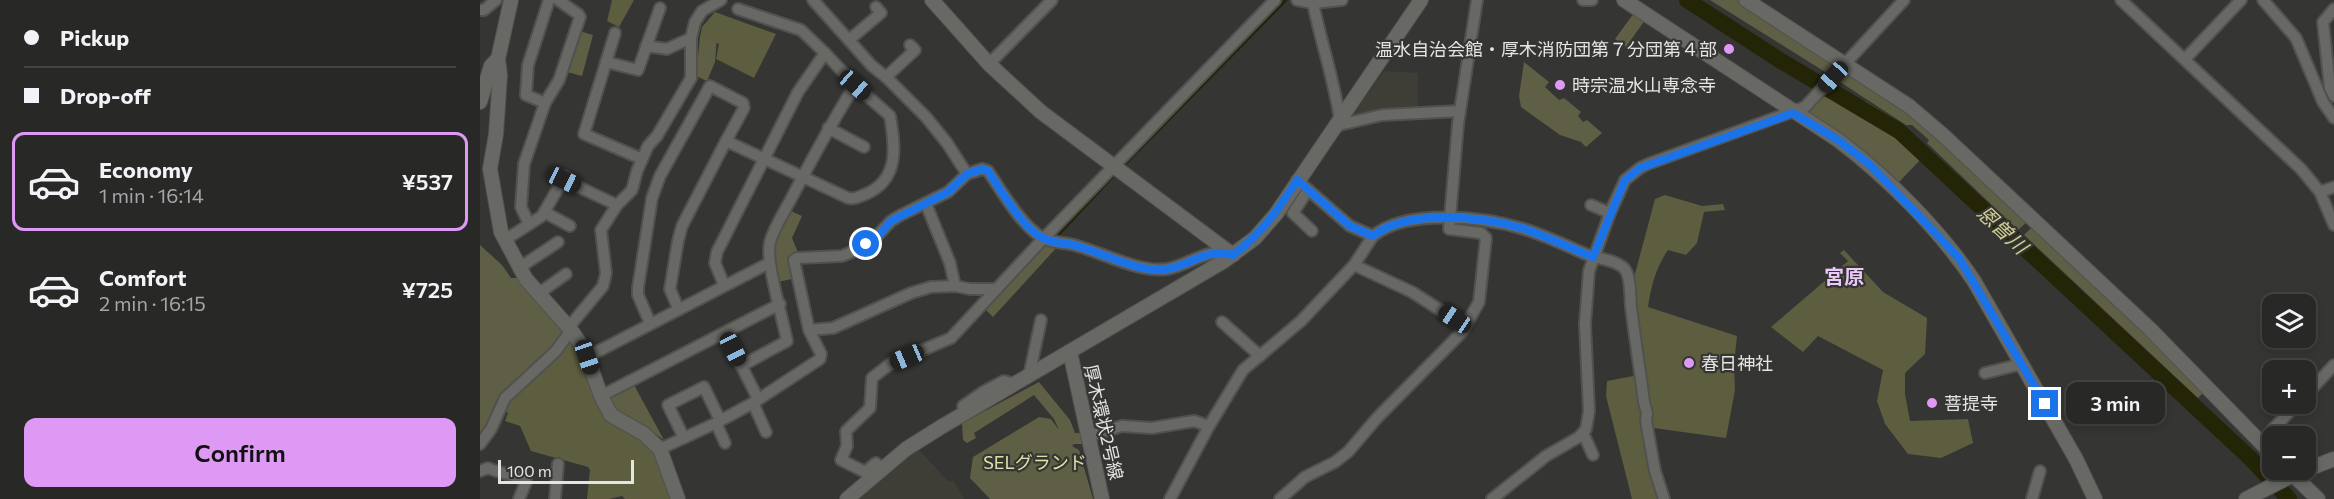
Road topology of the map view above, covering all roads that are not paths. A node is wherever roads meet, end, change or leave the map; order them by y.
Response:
1 (496, 0) edge
2 (511, 0) edge
3 (549, 0) edge
4 (558, 0) edge
5 (721, 0) edge
6 (813, 0) edge
7 (832, 0) edge
8 (932, 0) edge
9 (1052, 0) edge
10 (1275, 0) edge
11 (1297, 0) edge
12 (1342, 0) edge
13 (1420, 0) edge
14 (1477, 0) edge
15 (1583, 0) edge
16 (1592, 0) edge
17 (1624, 0) edge
18 (1746, 0) edge
19 (1904, 0) edge
20 (2121, 0) edge
21 (2241, 0) edge
22 (2263, 0) edge
23 (1313, 3) junction
24 (660, 8) dead end
25 (738, 9) dead end
26 (823, 9) junction
27 (2334, 9) edge
28 (480, 10) edge
29 (881, 13) dead end
30 (615, 33) dead end
31 (691, 38) junction
32 (849, 40) junction
33 (646, 45) junction
34 (915, 50) dead end
35 (2330, 52) edge
36 (825, 53) junction
37 (498, 59) junction
38 (2185, 59) junction
39 (606, 62) junction
40 (1843, 63) junction
41 (989, 64) junction
42 (885, 77) junction
43 (855, 85) junction
44 (2334, 96) edge
45 (480, 102) edge
46 (545, 103) junction
47 (1460, 111) junction
48 (1793, 113) junction
49 (2334, 118) edge
50 (1338, 123) junction
51 (828, 128) junction
52 (726, 141) junction
53 (859, 147) dead end
54 (763, 158) junction
55 (642, 159) junction
56 (1114, 166) junction
57 (967, 174) junction
58 (803, 176) junction
59 (1297, 180) junction
60 (2334, 186) edge
61 (632, 190) junction
62 (1308, 190) junction
63 (2320, 192) junction
64 (652, 198) junction
65 (926, 204) junction
66 (617, 205) junction
67 (1591, 206) dead end
68 (544, 212) junction
69 (1610, 213) junction
70 (1449, 218) junction
71 (529, 224) junction
72 (2334, 225) edge
73 (570, 226) dead end
74 (1312, 231) dead end
75 (1373, 236) junction
76 (1043, 239) junction
77 (505, 240) junction
78 (558, 242) dead end
79 (1233, 255) junction
80 (1593, 257) junction
81 (769, 262) junction
82 (1354, 265) junction
83 (519, 268) junction
84 (567, 274) dead end
85 (724, 285) junction
86 (955, 286) junction
87 (997, 289) junction
88 (538, 294) junction
89 (780, 304) junction
90 (678, 308) junction
91 (979, 308) junction
92 (987, 316) dead end
93 (1041, 320) dead end
94 (1222, 321) dead end
95 (651, 323) junction
96 (1466, 326) junction
97 (570, 328) junction
98 (809, 330) junction
99 (725, 333) junction
100 (1070, 352) junction
101 (1260, 356) junction
102 (587, 357) junction
103 (2022, 364) junction
104 (2334, 365) edge
105 (741, 366) junction
106 (1985, 373) dead end
107 (1029, 376) junction
108 (2316, 384) edge
109 (601, 396) junction
110 (955, 397) dead end
111 (756, 401) junction
112 (964, 410) junction
113 (2287, 414) edge
114 (718, 422) junction
115 (1209, 426) junction
116 (2276, 426) edge
117 (766, 432) dead end
118 (1583, 433) junction
119 (1088, 436) junction
120 (684, 438) junction
121 (725, 443) dead end
122 (480, 444) edge
123 (2262, 444) edge
124 (660, 449) junction
125 (1593, 455) dead end
126 (2334, 459) edge
127 (876, 463) dead end
128 (558, 464) dead end
129 (2316, 465) edge
130 (480, 471) edge
131 (2040, 471) dead end
132 (2280, 480) edge
133 (2296, 480) edge
134 (519, 499) edge
135 (555, 499) edge
136 (678, 499) edge
137 (847, 499) edge
138 (1102, 499) edge
139 (1170, 499) edge
140 (1280, 499) edge
141 (1492, 499) edge
142 (1665, 499) edge
143 (2032, 499) edge
144 (2095, 499) edge
145 (2246, 499) edge
146 (2318, 499) edge

1 - 28 street
2 - 37 street
3 - 46 street
4 - 46 street
5 - 31 street
6 - 26 street
7 - 26 street
8 - 41 street
9 - 41 street
10 - 56 street
11 - 23 street
12 - 23 street
13 - 50 street
14 - 47 street
15 - 16 street
17 - 48 street
18 - 40 street
19 - 40 street
20 - 38 street
21 - 38 street
22 - 49 street
23 - 50 street
24 - 33 street
25 - 36 street
26 - 32 street
27 - 35 street
29 - 32 street
30 - 39 street
31 - 33 street
31 - 55 street
32 - 42 street
33 - 39 street
34 - 42 street
35 - 44 street
36 - 43 street
36 - 54 street
37 - 45 street
37 - 77 street
38 - 63 street
39 - 55 street
40 - 48 street
40 - 123 street
41 - 56 street
42 - 57 street
43 - 51 street
43 - 58 street
46 - 71 street
47 - 50 street
47 - 70 street
48 - 69 street
48 - 103 street
50 - 59 street
51 - 53 street
51 - 58 street
52 - 54 street
52 - 64 street
52 - 90 street
54 - 58 street
54 - 85 street
55 - 61 street
56 - 76 street
56 - 79 street
57 - 65 street
57 - 76 street
58 - 81 street
59 - 62 street
59 - 79 street
60 - 63 street
61 - 64 street
61 - 66 street
62 - 74 street
62 - 75 street
63 - 72 street
64 - 95 street
65 - 86 street
65 - 98 street
66 - 68 street
66 - 97 street
67 - 69 street
68 - 71 street
68 - 73 street
69 - 80 street
70 - 75 street
70 - 80 street
70 - 96 street
71 - 77 street
75 - 82 street
76 - 79 street
76 - 87 street
77 - 83 street
78 - 83 street
79 - 100 street
80 - 118 street
80 - 142 street
81 - 85 street
81 - 89 street
82 - 96 street
82 - 101 street
83 - 88 street
84 - 88 street
85 - 90 street
86 - 87 street
86 - 98 street
87 - 91 street
88 - 97 street
89 - 99 street
89 - 105 street
90 - 95 street
91 - 92 street
91 - 127 street
93 - 107 street
94 - 101 street
95 - 102 street
96 - 140 street
97 - 102 street
97 - 122 street
98 - 111 street
99 - 105 street
99 - 109 street
100 - 107 street
100 - 119 street, 厚木環状2号線
101 - 115 street
102 - 109 street
103 - 106 street
103 - 144 street
104 - 108 street
105 - 111 street
107 - 112 street
109 - 124 street
110 - 112 street
111 - 114 street
111 - 117 street
112 - 137 street
113 - 116 street
114 - 120 street
114 - 120 street
114 - 121 street
115 - 119 street
115 - 139 street
118 - 125 street
118 - 141 street
119 - 138 street, 厚木環状2号線
120 - 124 street
124 - 136 street
126 - 129 street
128 - 135 street
130 - 134 street
131 - 143 street
132 - 145 street
133 - 146 street

